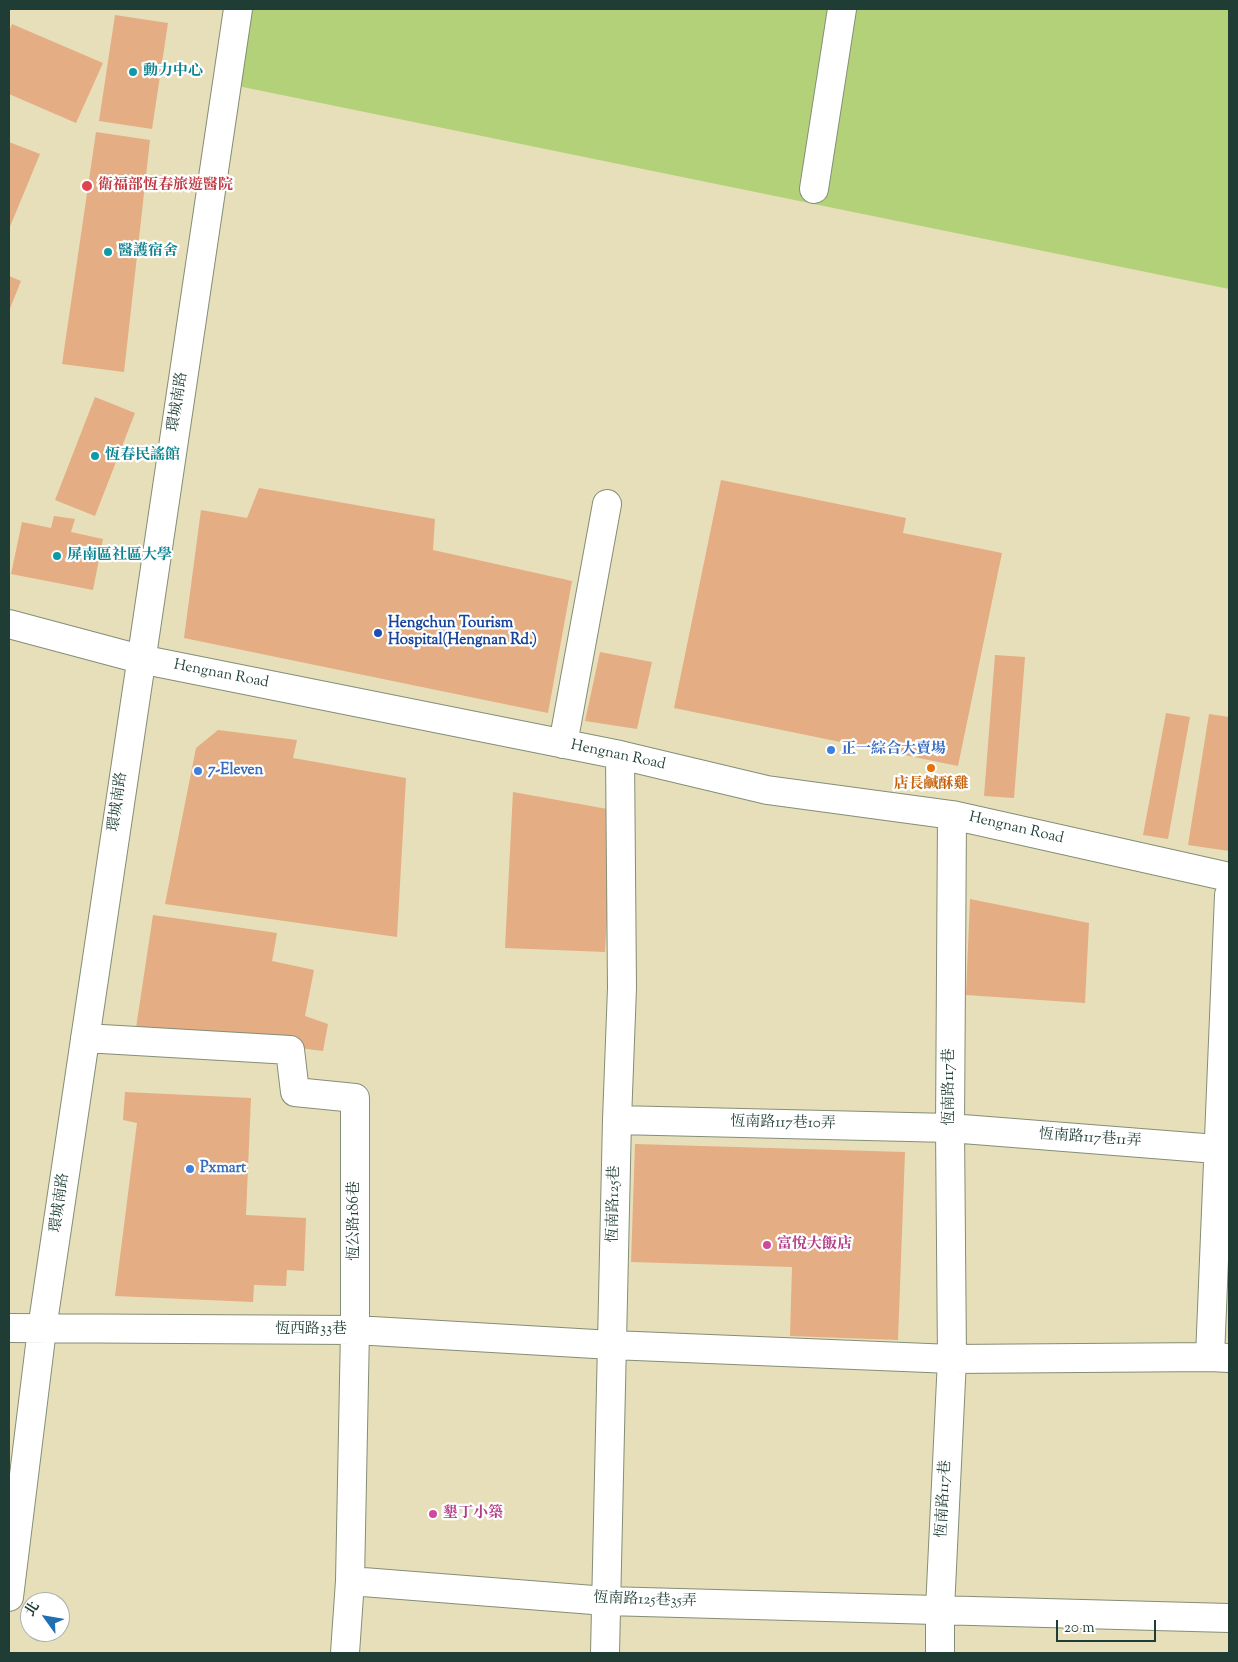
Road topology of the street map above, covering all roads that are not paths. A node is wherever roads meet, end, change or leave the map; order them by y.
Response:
1 (238, 9) edge
2 (842, 9) edge
3 (814, 189) dead end
4 (607, 504) dead end
5 (9, 624) edge
6 (140, 659) junction
7 (563, 744) junction
8 (620, 756) junction
9 (952, 815) junction
10 (1229, 877) edge
11 (1229, 895) edge
12 (85, 1038) junction
13 (617, 1120) junction
14 (950, 1128) junction
15 (1224, 1149) edge
16 (9, 1328) edge
17 (42, 1329) junction
18 (355, 1330) junction
19 (612, 1345) junction
20 (1220, 1357) edge
21 (952, 1359) junction
22 (14, 1508) edge
23 (350, 1581) junction
24 (9, 1597) edge
25 (606, 1601) junction
26 (940, 1609) junction
27 (1229, 1618) edge
28 (345, 1653) edge
29 (605, 1653) edge
30 (940, 1653) edge

1 - 6 street, 環城南路
2 - 3 street
4 - 7 street
5 - 6 street, Hengnan Road
6 - 7 street, Hengnan Road
6 - 12 street, 環城南路
7 - 8 street, Hengnan Road
8 - 9 street, Hengnan Road
8 - 13 street, 恆南路125巷
9 - 10 street, Hengnan Road
9 - 14 street, 恆南路117巷
11 - 15 street
12 - 17 street, 環城南路
12 - 18 street, 恆公路186巷
13 - 14 street, 恆南路117巷10弄
13 - 19 street, 恆南路125巷
14 - 15 street, 恆南路117巷11弄
14 - 21 street, 恆南路117巷
15 - 20 street
16 - 17 street, 恆西路33巷
17 - 18 street, 恆西路33巷
17 - 22 street, 環城南路
18 - 19 street, 恆西路33巷
18 - 23 street, 恆公路186巷
19 - 21 street
19 - 25 street, 恆南路125巷
20 - 21 street
21 - 26 street, 恆南路117巷
22 - 24 street, 環城南路
23 - 25 street, 恆南路125巷35弄
23 - 28 street, 恆公路186巷
25 - 26 street, 恆南路125巷35弄
25 - 29 street, 恆南路125巷
26 - 27 street, 恆南路125巷35弄
26 - 30 street

